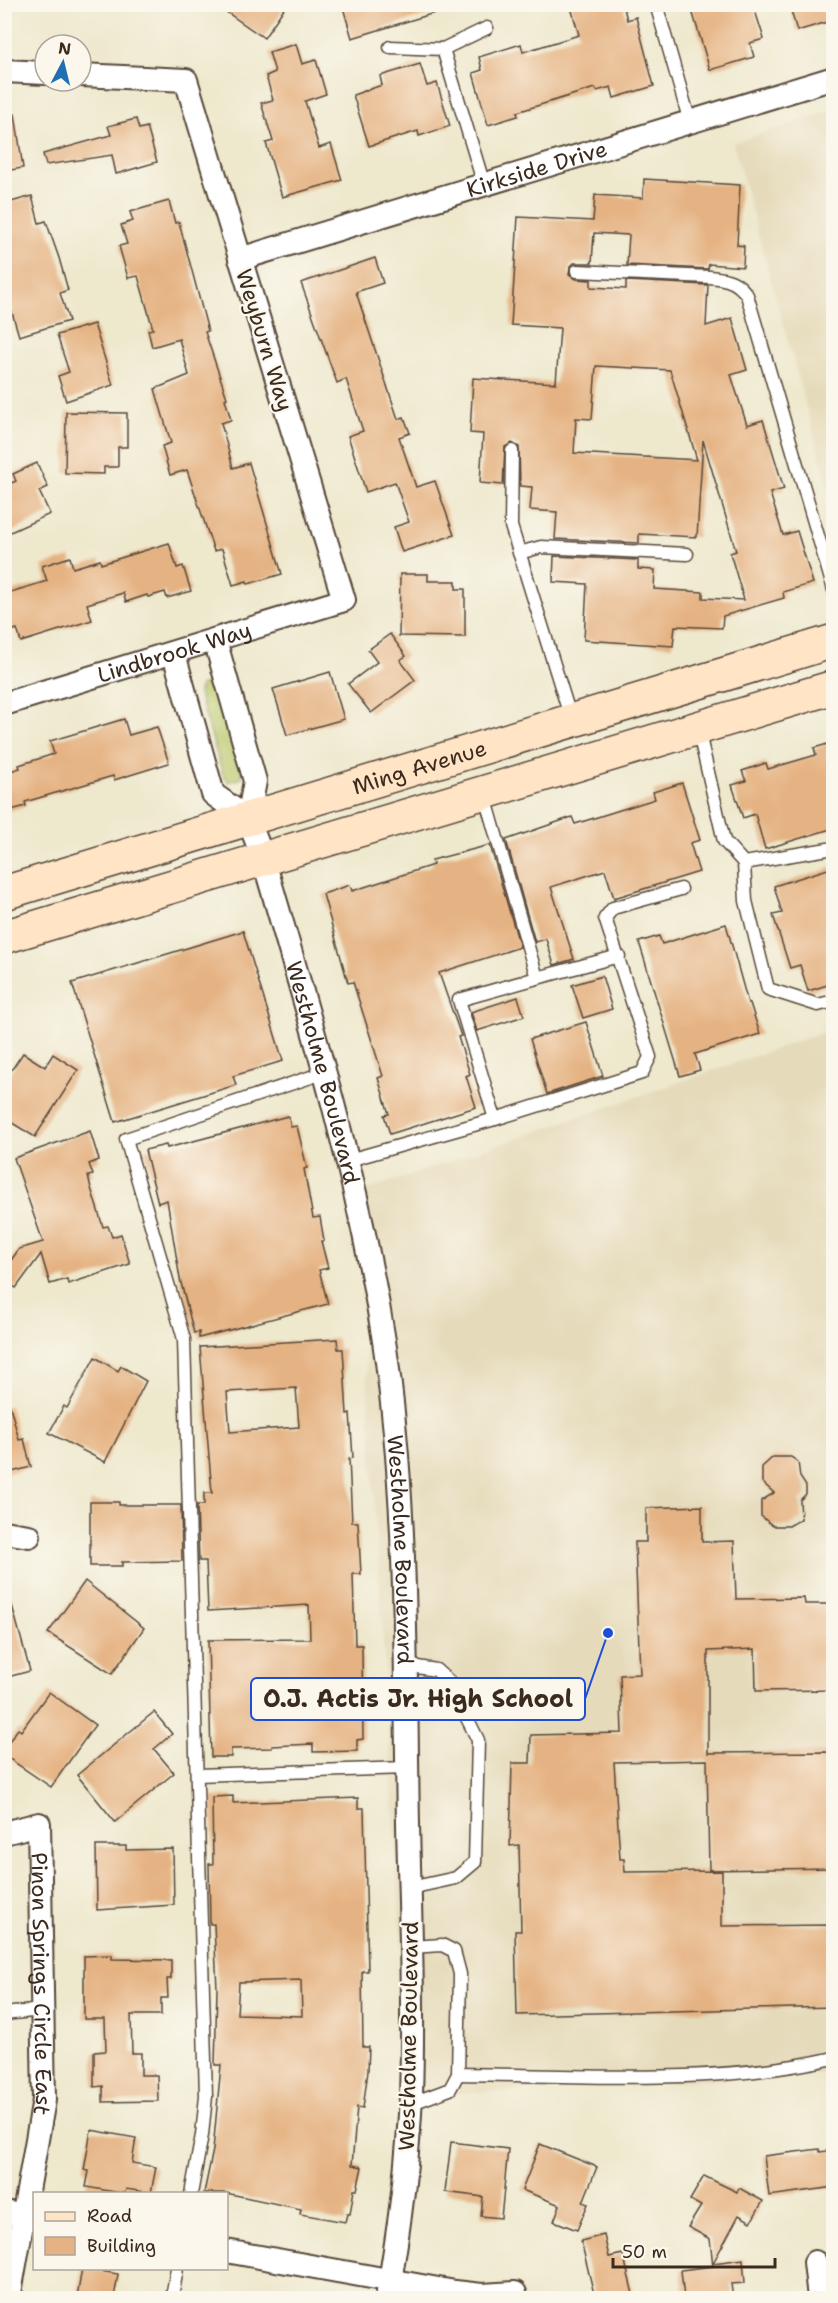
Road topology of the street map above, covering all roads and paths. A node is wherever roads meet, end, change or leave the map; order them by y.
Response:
1 (656, 4) edge
2 (487, 28) dead end
3 (390, 47) dead end
4 (443, 49) junction
5 (4, 71) edge
6 (33, 72) edge
7 (93, 76) edge
8 (834, 78) edge
9 (690, 122) junction
10 (484, 185) junction
11 (240, 259) junction
12 (578, 271) dead end
13 (512, 451) dead end
14 (519, 553) junction
15 (687, 554) dead end
16 (834, 590) edge
17 (344, 600) joint
18 (215, 640) junction
19 (834, 641) edge
20 (174, 654) junction
21 (834, 687) edge
22 (4, 704) edge
23 (572, 720) junction
24 (698, 727) junction
25 (483, 792) junction
26 (248, 819) junction
27 (834, 848) edge
28 (263, 858) junction
29 (744, 862) junction
30 (681, 889) dead end
31 (4, 893) edge
32 (4, 937) edge
33 (619, 956) junction
34 (537, 978) junction
35 (834, 1001) edge
36 (326, 1072) junction
37 (495, 1119) junction
38 (349, 1160) junction
39 (4, 1532) edge
40 (29, 1536) dead end
41 (405, 1665) junction
42 (407, 1768) junction
43 (197, 1775) junction
44 (4, 1833) edge
45 (410, 1888) junction
46 (411, 1947) junction
47 (42, 2010) junction
48 (4, 2014) edge
49 (834, 2058) edge
50 (458, 2074) junction
51 (410, 2104) junction
52 (191, 2192) edge
53 (21, 2214) edge
54 (228, 2251) edge
55 (815, 2262) dead end
56 (177, 2270) edge
57 (389, 2289) edge
58 (514, 2293) dead end
59 (9, 2298) edge
60 (172, 2298) edge
61 (819, 2298) edge

1 - 9 lane
2 - 4 lane
3 - 4 lane
4 - 10 lane
5 - 6 street
7 - 11 street, Weyburn Way
8 - 9 street, Kirkside Drive
9 - 10 street, Kirkside Drive
10 - 11 street, Kirkside Drive
11 - 17 street, Weyburn Way
12 - 16 lane
13 - 14 lane
14 - 15 lane
14 - 23 lane
17 - 18 street, Lindbrook Way
18 - 20 street, Lindbrook Way
18 - 26 street
19 - 23 main road, Ming Avenue
20 - 22 street, Lindbrook Way
20 - 26 street
21 - 24 main road, Ming Avenue
23 - 26 main road, Ming Avenue
24 - 25 main road, Ming Avenue
24 - 29 lane
25 - 28 main road, Ming Avenue
25 - 34 lane
26 - 28 street, Westholme Boulevard
26 - 31 main road, Ming Avenue
27 - 29 lane
28 - 32 main road, Ming Avenue
28 - 36 street, Westholme Boulevard
29 - 35 lane
30 - 33 lane
33 - 34 lane
33 - 37 lane
34 - 37 lane
36 - 38 street, Westholme Boulevard
36 - 43 lane
37 - 38 lane
38 - 41 street, Westholme Boulevard
39 - 40 street
41 - 42 street, Westholme Boulevard
41 - 45 lane
42 - 43 lane
42 - 45 street, Westholme Boulevard
43 - 52 lane
44 - 47 street, Pinon Springs Circle East
45 - 46 street, Westholme Boulevard
46 - 50 lane
46 - 51 street, Westholme Boulevard
47 - 48 lane
47 - 53 street, Pinon Springs Circle East
49 - 50 lane
50 - 51 lane
51 - 57 street, Westholme Boulevard
53 - 59 street, Pinon Springs Circle East
54 - 57 street
55 - 61 street
56 - 60 lane
57 - 58 street

